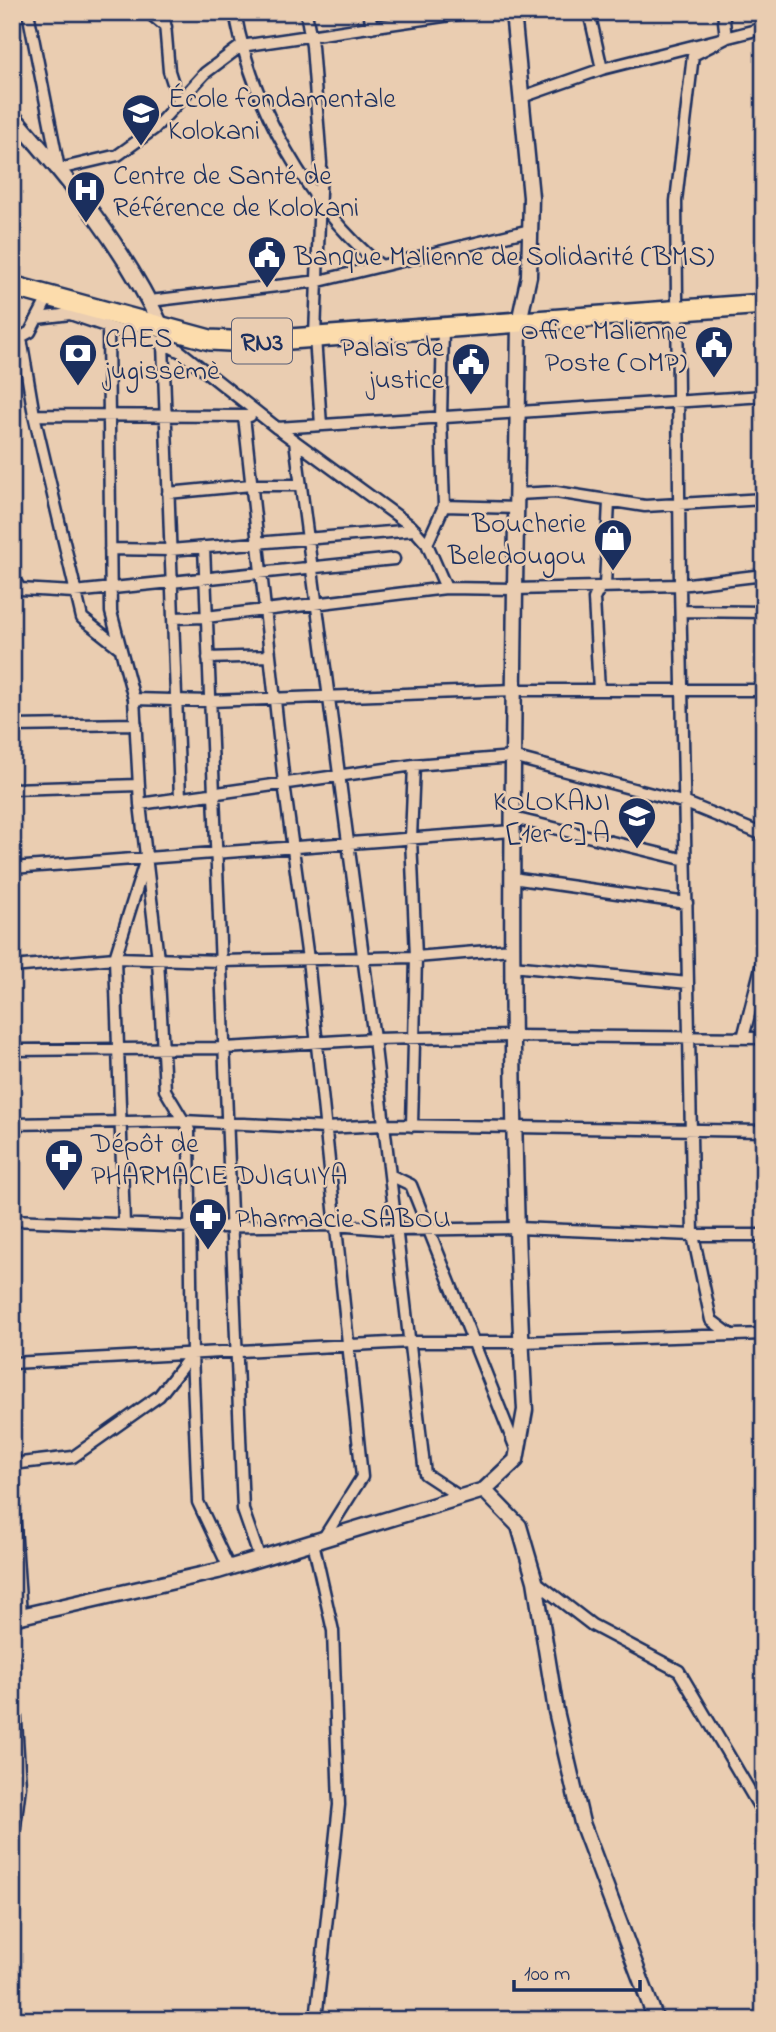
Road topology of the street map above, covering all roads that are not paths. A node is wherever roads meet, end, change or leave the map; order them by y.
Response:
1 (28, 12) edge
2 (148, 12) edge
3 (164, 12) edge
4 (235, 12) edge
5 (306, 12) edge
6 (369, 12) edge
7 (471, 12) edge
8 (513, 12) edge
9 (589, 12) edge
10 (723, 12) edge
11 (166, 27) junction
12 (372, 27) junction
13 (764, 28) edge
14 (310, 37) junction
15 (726, 38) junction
16 (241, 46) junction
17 (602, 69) junction
18 (522, 97) junction
19 (179, 102) junction
20 (12, 115) edge
21 (59, 169) junction
22 (321, 202) junction
23 (530, 230) junction
24 (381, 266) junction
25 (319, 281) junction
26 (12, 286) edge
27 (49, 296) junction
28 (150, 301) junction
29 (764, 304) edge
30 (677, 311) junction
31 (38, 318) junction
32 (519, 322) junction
33 (108, 327) junction
34 (443, 328) junction
35 (162, 336) junction
36 (315, 337) junction
37 (17, 340) edge
38 (764, 396) edge
39 (680, 402) junction
40 (517, 413) junction
41 (34, 415) junction
42 (108, 415) junction
43 (164, 416) junction
44 (244, 416) junction
45 (261, 416) junction
46 (441, 418) junction
47 (321, 425) junction
48 (276, 428) junction
49 (295, 441) junction
50 (251, 485) junction
51 (301, 485) junction
52 (167, 493) junction
53 (764, 499) edge
54 (517, 502) junction
55 (609, 502) junction
56 (679, 505) junction
57 (444, 506) junction
58 (415, 530) junction
59 (307, 539) junction
60 (258, 543) junction
61 (427, 544) junction
62 (204, 547) junction
63 (110, 549) junction
64 (170, 550) junction
65 (394, 559) dead end
66 (310, 567) junction
67 (261, 572) junction
68 (764, 575) edge
69 (12, 576) edge
70 (205, 577) junction
71 (172, 581) junction
72 (680, 585) junction
73 (111, 587) junction
74 (600, 587) junction
75 (446, 588) junction
76 (515, 589) junction
77 (74, 592) junction
78 (315, 603) junction
79 (265, 610) junction
80 (681, 611) junction
81 (764, 612) edge
82 (206, 617) junction
83 (173, 618) junction
84 (121, 649) junction
85 (270, 656) junction
86 (208, 658) junction
87 (514, 690) junction
88 (599, 690) junction
89 (764, 690) edge
90 (684, 691) junction
91 (328, 696) junction
92 (134, 699) junction
93 (274, 699) junction
94 (177, 700) junction
95 (210, 701) junction
96 (136, 724) junction
97 (12, 726) edge
98 (513, 757) junction
99 (414, 765) junction
100 (339, 775) junction
101 (284, 783) junction
102 (139, 785) junction
103 (12, 789) edge
104 (214, 793) junction
105 (180, 798) junction
106 (686, 803) junction
107 (140, 804) junction
108 (512, 825) junction
109 (764, 835) edge
110 (411, 838) junction
111 (346, 845) junction
112 (292, 850) junction
113 (215, 853) junction
114 (146, 858) junction
115 (686, 860) junction
116 (12, 868) edge
117 (512, 878) junction
118 (687, 903) junction
119 (512, 949) junction
120 (764, 955) edge
121 (416, 957) junction
122 (115, 958) junction
123 (363, 958) junction
124 (159, 959) junction
125 (308, 959) junction
126 (221, 961) junction
127 (512, 966) junction
128 (12, 967) edge
129 (688, 983) junction
130 (689, 1035) junction
131 (512, 1036) junction
132 (413, 1038) junction
133 (743, 1038) junction
134 (764, 1038) edge
135 (374, 1039) junction
136 (317, 1044) junction
137 (225, 1048) junction
138 (12, 1050) edge
139 (119, 1050) junction
140 (165, 1050) junction
141 (183, 1121) junction
142 (120, 1122) junction
143 (12, 1124) edge
144 (229, 1125) junction
145 (384, 1125) junction
146 (412, 1126) junction
147 (325, 1128) junction
148 (514, 1128) junction
149 (691, 1131) junction
150 (764, 1131) edge
151 (390, 1175) junction
152 (12, 1220) edge
153 (124, 1224) junction
154 (233, 1224) junction
155 (335, 1225) junction
156 (192, 1227) junction
157 (517, 1228) junction
158 (427, 1229) junction
159 (396, 1230) junction
160 (764, 1234) edge
161 (693, 1235) junction
162 (764, 1334) edge
163 (731, 1335) junction
164 (409, 1342) junction
165 (475, 1342) junction
166 (521, 1342) junction
167 (348, 1346) junction
168 (239, 1353) junction
169 (192, 1354) junction
170 (12, 1363) edge
171 (517, 1451) junction
172 (12, 1464) edge
173 (12, 1481) edge
174 (484, 1490) junction
175 (460, 1497) junction
176 (318, 1541) junction
177 (260, 1559) junction
178 (229, 1568) junction
179 (535, 1581) junction
180 (16, 1617) edge
181 (12, 1657) edge
182 (764, 1815) edge
183 (12, 1850) edge
184 (316, 2020) edge
185 (656, 2020) edge

1 - 21 street
2 - 11 street
3 - 11 street
4 - 16 street
5 - 14 street
6 - 12 street
7 - 12 street
8 - 18 street
9 - 17 street
10 - 15 street
11 - 19 street
12 - 14 street
13 - 15 street
14 - 16 street
14 - 22 street
15 - 17 street
15 - 30 street
16 - 19 street
16 - 22 street
17 - 18 street
18 - 23 street
19 - 21 street
20 - 21 street
21 - 28 street
22 - 24 street
22 - 25 street
23 - 24 street
23 - 32 street
24 - 25 street
25 - 28 street
25 - 36 street
26 - 27 highway, RN3
27 - 31 street
27 - 35 highway, RN3
28 - 35 street
29 - 30 highway, RN3
30 - 32 highway, RN3
30 - 39 street
31 - 33 street
31 - 37 street
32 - 34 highway, RN3
32 - 40 street
33 - 35 street
33 - 42 street
34 - 36 highway, RN3
34 - 46 street
35 - 36 highway, RN3
35 - 43 street
35 - 45 street
36 - 47 street
37 - 41 street
38 - 39 street
39 - 40 street
39 - 56 street
40 - 46 street
40 - 54 street
41 - 42 street
41 - 77 street
42 - 43 street
42 - 63 street
43 - 44 street
43 - 52 street
44 - 45 street
44 - 50 street
45 - 48 street
46 - 47 street
46 - 57 street
47 - 48 street
48 - 49 street
49 - 51 street
49 - 58 street
50 - 51 street
50 - 52 street
50 - 60 street
51 - 59 street
52 - 64 street
53 - 56 street
54 - 55 street
54 - 57 street
54 - 76 street
55 - 56 street
55 - 74 street
56 - 72 street
57 - 61 street
58 - 59 street
58 - 61 street
59 - 60 street
59 - 66 street
60 - 62 street
60 - 67 street
61 - 75 street
62 - 64 street
62 - 70 street
63 - 64 street
63 - 73 street
64 - 71 street
65 - 66 street
66 - 67 street
66 - 78 street
67 - 70 street
67 - 79 street
68 - 72 street
69 - 77 street
70 - 71 street
70 - 82 street
71 - 73 street
71 - 83 street
72 - 74 street
72 - 80 street
73 - 77 street
73 - 84 street
74 - 76 street
74 - 88 street
75 - 76 street
75 - 78 street
76 - 87 street
77 - 84 street
78 - 79 street
78 - 91 street
79 - 82 street
79 - 85 street
80 - 81 street
80 - 90 street
82 - 83 street
82 - 86 street
83 - 94 street
84 - 92 street
85 - 86 street
85 - 93 street
86 - 95 street
87 - 88 street
87 - 91 street
87 - 98 street
88 - 90 street
89 - 90 street
90 - 106 street
91 - 93 street
91 - 100 street
92 - 94 street
92 - 96 street
93 - 95 street
93 - 101 street
94 - 95 street
94 - 105 street
95 - 104 street
96 - 97 street
96 - 102 street
98 - 99 street
98 - 106 street
98 - 108 street
99 - 100 street
99 - 110 street
100 - 101 street
100 - 111 street
101 - 104 street
101 - 112 street
102 - 103 street
102 - 107 street
104 - 105 street
104 - 113 street
105 - 107 street
106 - 109 street
106 - 115 street
107 - 114 street
108 - 110 street
108 - 115 street
108 - 117 street
110 - 111 street
110 - 121 street
111 - 112 street
111 - 123 street
112 - 113 street
112 - 125 street
113 - 114 street
113 - 126 street
114 - 116 street
114 - 122 street
114 - 124 street
115 - 118 street
117 - 118 street
117 - 119 street
118 - 129 street
119 - 121 street
119 - 127 street
120 - 133 street
121 - 123 street
121 - 132 street
122 - 124 street
122 - 128 street
122 - 139 street
123 - 125 street
123 - 135 street
124 - 126 street
124 - 140 street
125 - 126 street
125 - 136 street
126 - 137 street
127 - 129 street
127 - 131 street
129 - 130 street
130 - 131 street
130 - 133 street
130 - 149 street
131 - 132 street
131 - 148 street
132 - 135 street
132 - 146 street
133 - 134 street
135 - 136 street
135 - 145 street
136 - 137 street
136 - 147 street
137 - 140 street
137 - 144 street
138 - 139 street
139 - 140 street
139 - 142 street
140 - 141 street
141 - 142 street
141 - 144 street
141 - 156 street
142 - 143 street
142 - 153 street
144 - 147 street
144 - 154 street
145 - 146 street
145 - 147 street
145 - 151 street
146 - 148 street
147 - 155 street
148 - 149 street
148 - 157 street
149 - 150 street
149 - 161 street
151 - 158 street
151 - 159 street
152 - 153 street
153 - 156 street
154 - 155 street
154 - 156 street
154 - 168 street
155 - 159 street
155 - 167 street
156 - 169 street
157 - 158 street
157 - 161 street
157 - 166 street
158 - 159 street
158 - 165 street
159 - 164 street
160 - 161 street
161 - 163 street
162 - 163 street
163 - 166 street
164 - 165 street
164 - 167 street
164 - 175 street
165 - 166 street
165 - 171 street
166 - 171 street
167 - 168 street
167 - 176 street
168 - 169 street
168 - 177 street
169 - 170 street
169 - 172 street
169 - 178 street
171 - 174 street
173 - 180 street
174 - 175 street
174 - 179 street
175 - 176 street
176 - 177 street
176 - 184 street
177 - 178 street
178 - 180 street
179 - 182 street
179 - 185 street
181 - 183 street

